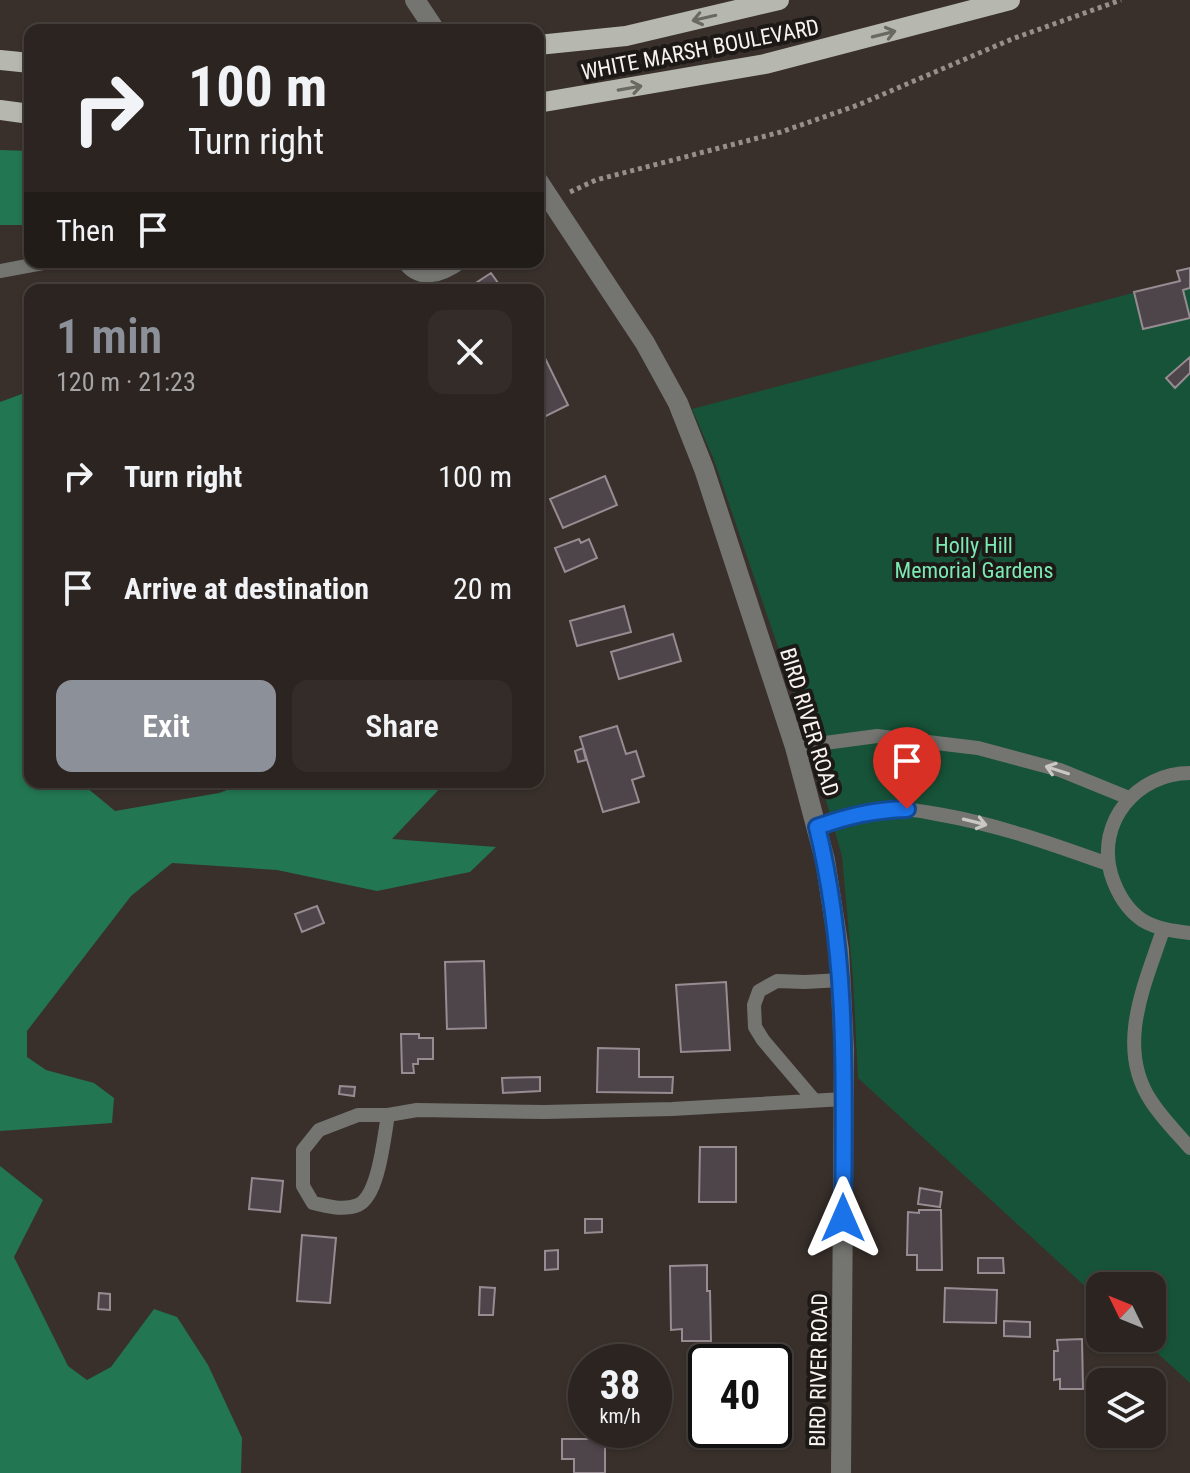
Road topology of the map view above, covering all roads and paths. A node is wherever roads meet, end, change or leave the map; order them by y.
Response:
1 (415, 0) edge
2 (779, 0) edge
3 (1010, 0) edge
4 (1121, 0) edge
5 (431, 24) edge
6 (544, 45) edge
7 (0, 60) edge
8 (24, 62) edge
9 (546, 102) edge
10 (0, 110) edge
11 (24, 113) edge
12 (544, 204) edge
13 (24, 267) edge
14 (408, 268) edge
15 (452, 268) edge
16 (0, 271) edge
17 (795, 747) junction
18 (1190, 773) edge
19 (1129, 798) junction
20 (817, 827) junction
21 (1108, 864) junction
22 (1163, 930) junction
23 (1190, 933) edge
24 (841, 980) junction
25 (844, 1099) junction
26 (814, 1100) junction
27 (388, 1115) junction
28 (1190, 1148) edge
29 (841, 1473) edge

1 - 5 street
2 -> 6 main road, WHITE MARSH BOULEVARD
9 -> 3 main road, WHITE MARSH BOULEVARD
4 - 12 path
7 - 8 main road
10 - 11 main road
12 - 17 street, BIRD RIVER ROAD
13 - 16 lane
14 - 15 lane
19 -> 17 lane
17 - 20 street, BIRD RIVER ROAD
18 - 19 lane
19 - 21 lane
20 -> 21 lane
20 - 24 street, BIRD RIVER ROAD
21 - 22 lane
22 - 23 lane
22 - 28 lane
24 - 25 street, BIRD RIVER ROAD
24 - 26 lane
25 - 26 lane
25 - 29 street, BIRD RIVER ROAD
26 - 27 lane
27 - 27 lane

